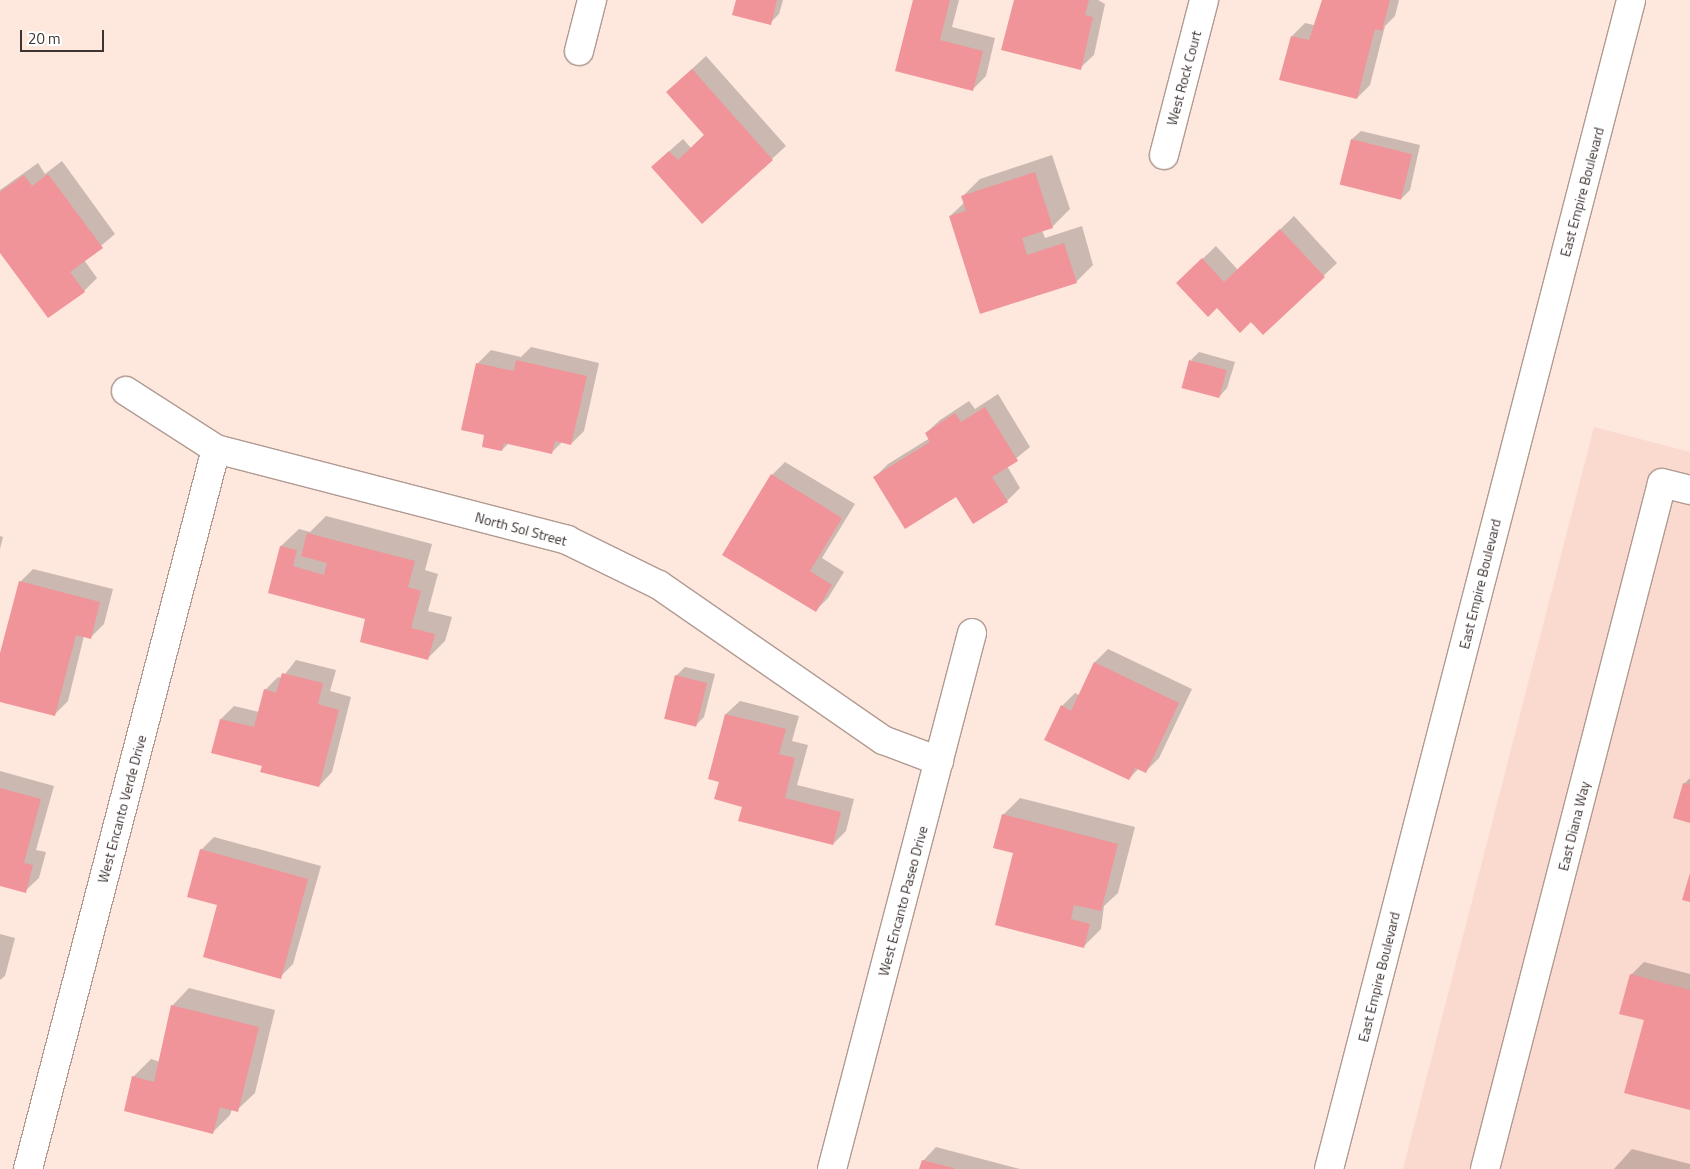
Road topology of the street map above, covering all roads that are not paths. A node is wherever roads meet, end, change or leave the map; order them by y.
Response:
1 (592, 0) edge
2 (1204, 0) edge
3 (1632, 0) edge
4 (579, 51) dead end
5 (1164, 155) dead end
6 (126, 391) dead end
7 (216, 449) junction
8 (1690, 490) edge
9 (972, 633) dead end
10 (939, 761) junction
11 (28, 1169) edge
12 (832, 1169) edge
13 (1329, 1169) edge
14 (1485, 1169) edge

1 - 4 street
2 - 5 street, West Rock Court
3 - 13 street, East Empire Boulevard
6 - 7 street, North Sol Street
7 - 10 street, North Sol Street
7 - 11 street, West Encanto Verde Drive
8 - 14 street, East Diana Way
9 - 10 street, West Encanto Paseo Drive
10 - 12 street, West Encanto Paseo Drive

